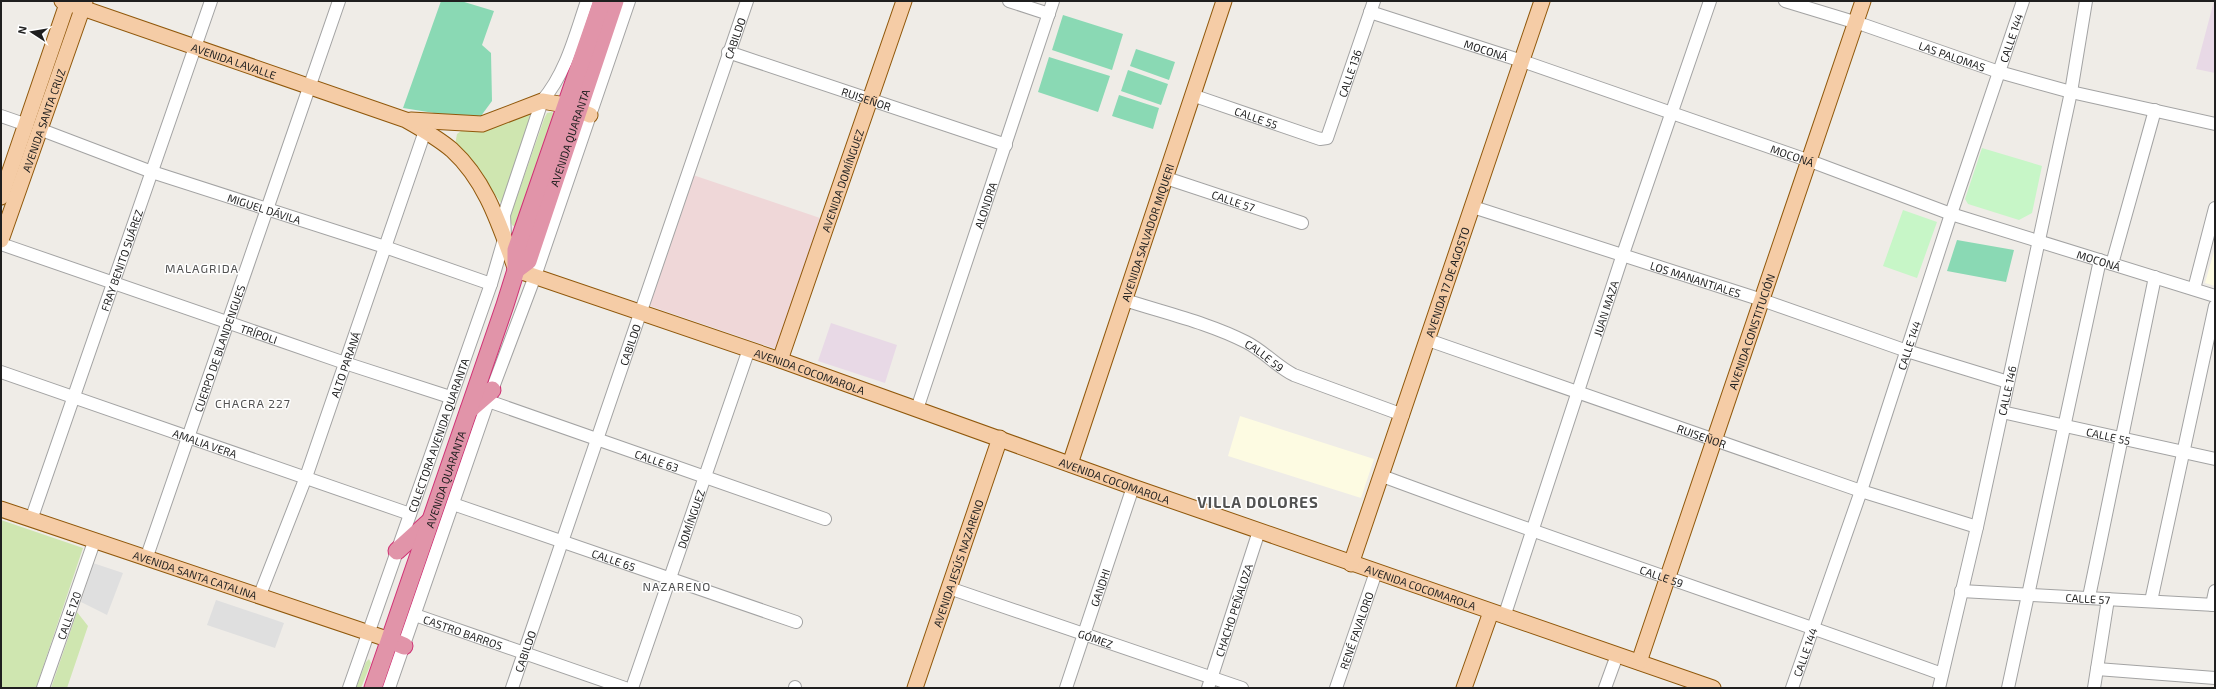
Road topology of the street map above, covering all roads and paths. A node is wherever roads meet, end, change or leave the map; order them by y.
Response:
1 (211, 1) edge
2 (339, 1) edge
3 (587, 1) edge
4 (602, 1) edge
5 (615, 1) edge
6 (629, 1) edge
7 (747, 1) edge
8 (904, 1) edge
9 (1009, 1) edge
10 (1053, 1) edge
11 (1224, 1) edge
12 (1542, 1) edge
13 (1710, 1) edge
14 (1785, 1) edge
15 (1863, 1) edge
16 (2023, 1) edge
17 (2086, 1) edge
18 (66, 2) edge
19 (84, 5) edge
20 (1372, 5) edge
21 (1049, 14) junction
22 (1856, 23) junction
23 (195, 47) junction
24 (728, 52) junction
25 (1522, 61) junction
26 (1999, 72) junction
27 (309, 86) junction
28 (2071, 92) junction
29 (1192, 95) junction
30 (869, 100) junction
31 (542, 101) junction
32 (578, 110) junction
33 (2155, 110) junction
34 (1670, 114) junction
35 (1, 116) edge
36 (406, 120) junction
37 (2215, 124) edge
38 (33, 127) junction
39 (425, 131) junction
40 (1320, 139) joint
41 (1006, 145) junction
42 (1810, 162) junction
43 (152, 172) junction
44 (1166, 178) junction
45 (1, 197) edge
46 (1473, 207) junction
47 (2215, 208) edge
48 (267, 209) junction
49 (1951, 214) junction
50 (1302, 223) dead end
51 (504, 236) junction
52 (1, 240) edge
53 (2039, 241) junction
54 (1, 244) edge
55 (385, 247) junction
56 (1623, 254) junction
57 (2100, 260) junction
58 (2112, 264) junction
59 (516, 270) junction
60 (536, 276) junction
61 (2156, 277) junction
62 (114, 283) junction
63 (491, 284) junction
64 (2194, 289) junction
65 (2215, 296) edge
66 (1125, 300) junction
67 (1762, 300) junction
68 (2215, 306) edge
69 (640, 312) junction
70 (228, 323) junction
71 (1428, 340) junction
72 (749, 349) junction
73 (1907, 351) junction
74 (780, 360) junction
75 (345, 363) junction
76 (1, 372) edge
77 (2008, 382) junction
78 (1577, 392) junction
79 (490, 395) junction
80 (74, 397) junction
81 (450, 397) junction
82 (917, 409) junction
83 (467, 412) junction
84 (2002, 412) junction
85 (1403, 415) junction
86 (2065, 425) junction
87 (189, 437) junction
88 (1000, 438) junction
89 (2123, 438) junction
90 (596, 439) junction
91 (1714, 440) junction
92 (2183, 451) junction
93 (2215, 459) edge
94 (1070, 464) junction
95 (1382, 476) junction
96 (306, 477) junction
97 (704, 477) junction
98 (1133, 487) junction
99 (1861, 491) junction
100 (453, 504) junction
101 (1, 509) edge
102 (410, 514) junction
103 (825, 519) dead end
104 (31, 520) junction
105 (430, 520) junction
106 (1977, 527) junction
107 (1259, 531) junction
108 (1531, 532) junction
109 (94, 542) junction
110 (562, 542) junction
111 (397, 551) junction
112 (146, 559) junction
113 (1351, 564) junction
114 (1376, 572) junction
115 (1667, 578) junction
116 (670, 579) junction
117 (949, 588) junction
118 (1961, 591) junction
119 (2215, 591) edge
120 (2028, 594) junction
121 (259, 597) junction
122 (2088, 597) junction
123 (2108, 599) junction
124 (2151, 601) junction
125 (2214, 605) edge
126 (1497, 614) junction
127 (414, 615) junction
128 (796, 622) dead end
129 (1813, 627) junction
130 (368, 633) junction
131 (1085, 634) junction
132 (397, 643) junction
133 (524, 653) junction
134 (1617, 655) junction
135 (1639, 662) junction
136 (2097, 669) junction
137 (1942, 674) junction
138 (2215, 678) edge
139 (1210, 683) edge
140 (43, 688) edge
141 (349, 688) edge
142 (373, 688) edge
143 (389, 688) edge
144 (512, 688) edge
145 (625, 688) edge
146 (632, 688) edge
147 (915, 688) edge
148 (1066, 688) edge
149 (1242, 688) edge
150 (1336, 688) edge
151 (1464, 688) edge
152 (1606, 688) edge
153 (1713, 688) edge
154 (1792, 688) edge
155 (1939, 688) edge
156 (2008, 688) edge
157 (2094, 688) edge

1 - 23 street, FRAY BENITO SUÁREZ
2 - 27 street, CUERPO DE BLANDENGUES
3 - 31 street
4 - 32 highway, AVENIDA QUARANTA
5 - 32 highway, AVENIDA QUARANTA
6 - 32 street
7 - 24 street, CABILDO
8 - 30 main road, AVENIDA DOMÍNGUEZ
9 - 21 street
10 - 21 street, ALONDRA
11 - 29 main road, AVENIDA SALVADOR MIQUERI
12 - 25 main road, AVENIDA 17 DE AGOSTO
13 - 34 street, JUAN MAZA
14 - 22 street, LAS PALOMAS
15 - 22 main road, AVENIDA CONSTITUCIÓN
16 - 26 street, CALLE 144
17 - 28 street, CALLE 146
18 - 19 main road, AVENIDA LAVALLE
18 - 38 main road, AVENIDA SANTA CRUZ
19 - 23 main road, AVENIDA LAVALLE
19 - 38 main road, AVENIDA SANTA CRUZ
20 - 25 street, MOCONÁ
20 - 40 street, CALLE 136
21 - 41 street, ALONDRA
22 - 26 street, LAS PALOMAS
22 - 42 main road, AVENIDA CONSTITUCIÓN
23 - 27 main road, AVENIDA LAVALLE
23 - 43 street, FRAY BENITO SUÁREZ
24 - 30 street, RUISEÑOR
24 - 69 street, CABILDO
25 - 34 street, MOCONÁ
25 - 46 main road, AVENIDA 17 DE AGOSTO
26 - 28 street, LAS PALOMAS
26 - 49 street, CALLE 144
27 - 36 main road, AVENIDA LAVALLE
27 - 48 street, CUERPO DE BLANDENGUES
28 - 33 street, LAS PALOMAS
28 - 53 street, CALLE 146
29 - 40 street, CALLE 55
29 - 44 main road, AVENIDA SALVADOR MIQUERI
30 - 41 street, RUISEÑOR
30 - 74 main road, AVENIDA DOMÍNGUEZ
31 - 32 main road
31 - 36 main road, AVENIDA LAVALLE
31 - 51 street, COLECTORA AVENIDA QUARANTA
32 - 59 highway, AVENIDA QUARANTA
32 - 60 street
33 - 37 street, LAS PALOMAS
33 - 58 street
34 - 42 street, MOCONÁ
34 - 56 street, JUAN MAZA
35 - 38 street, MIGUEL DÁVILA
36 - 39 main road, AVENIDA LAVALLE
38 - 43 street, MIGUEL DÁVILA
38 - 45 main road, AVENIDA SANTA CRUZ
38 - 52 main road, AVENIDA SANTA CRUZ
39 - 51 main road, AVENIDA LAVALLE
39 - 55 street, ALTO PARANÁ
41 - 82 street, ALONDRA
42 - 49 street, MOCONÁ
42 - 67 main road, AVENIDA CONSTITUCIÓN
43 - 48 street, MIGUEL DÁVILA
43 - 62 street, FRAY BENITO SUÁREZ
44 - 50 street, CALLE 57
44 - 66 main road, AVENIDA SALVADOR MIQUERI
46 - 56 street, LOS MANANTIALES
46 - 71 main road, AVENIDA 17 DE AGOSTO
47 - 64 street
48 - 55 street, MIGUEL DÁVILA
48 - 70 street, CUERPO DE BLANDENGUES
49 - 53 street, MOCONÁ
49 - 73 street, CALLE 144
51 - 59 main road, AVENIDA LAVALLE
51 - 63 street, COLECTORA AVENIDA QUARANTA
53 - 57 street, MOCONÁ
53 - 77 street, CALLE 146
54 - 62 street, TRÍPOLI
55 - 63 street, MIGUEL DÁVILA
55 - 75 street, ALTO PARANÁ
56 - 67 street, LOS MANANTIALES
56 - 78 street, JUAN MAZA
57 - 58 street, MOCONÁ
57 - 86 street
58 - 61 street, MOCONÁ
59 - 60 main road, AVENIDA COCOMAROLA
59 - 83 highway, AVENIDA QUARANTA
60 - 69 main road, AVENIDA COCOMAROLA
60 - 79 street
61 - 64 street, MOCONÁ
61 - 89 street
62 - 70 street, TRÍPOLI
62 - 80 street, FRAY BENITO SUÁREZ
63 - 81 street, COLECTORA AVENIDA QUARANTA
64 - 65 street, MOCONÁ
66 - 85 street, CALLE 59
66 - 94 main road, AVENIDA SALVADOR MIQUERI
67 - 73 street, LOS MANANTIALES
67 - 91 main road, AVENIDA CONSTITUCIÓN
68 - 92 street
69 - 72 main road, AVENIDA COCOMAROLA
69 - 90 street, CABILDO
70 - 75 street, TRÍPOLI
70 - 87 street, CUERPO DE BLANDENGUES
71 - 78 street, RUISEÑOR
71 - 85 main road, AVENIDA 17 DE AGOSTO
72 - 74 main road, AVENIDA COCOMAROLA
72 - 97 street, DOMÍNGUEZ
73 - 77 street, LOS MANANTIALES
73 - 99 street, CALLE 144
74 - 82 main road, AVENIDA COCOMAROLA
75 - 81 street, TRÍPOLI
75 - 96 street, ALTO PARANÁ
76 - 80 street, AMALIA VERA
77 - 84 street, CALLE 146
78 - 91 street, RUISEÑOR
78 - 108 street, JUAN MAZA
79 - 83 highway
79 - 90 street, CALLE 63
79 - 100 street
80 - 87 street, AMALIA VERA
80 - 104 street, FRAY BENITO SUÁREZ
81 - 102 street, COLECTORA AVENIDA QUARANTA
82 - 88 main road, AVENIDA COCOMAROLA
83 - 105 highway, AVENIDA QUARANTA
84 - 86 street, CALLE 55
84 - 106 street, CALLE 146
85 - 95 main road, AVENIDA 17 DE AGOSTO
86 - 89 street, CALLE 55
86 - 120 street
87 - 96 street, AMALIA VERA
87 - 112 street, CUERPO DE BLANDENGUES
88 - 94 main road, AVENIDA COCOMAROLA
88 - 117 main road, AVENIDA JESÚS NAZARENO
89 - 92 street, CALLE 55
89 - 122 street
90 - 97 street, CALLE 63
90 - 110 street, CABILDO
91 - 99 street, RUISEÑOR
91 - 115 main road, AVENIDA CONSTITUCIÓN
92 - 93 street, CALLE 55
92 - 124 street
94 - 98 main road, AVENIDA COCOMAROLA
95 - 108 street, CALLE 59
95 - 113 main road, AVENIDA 17 DE AGOSTO
96 - 102 street, AMALIA VERA
96 - 121 street, ALTO PARANÁ
97 - 103 street, CALLE 63
97 - 116 street, DOMÍNGUEZ
98 - 107 main road, AVENIDA COCOMAROLA
98 - 131 street, GANDHI
99 - 106 street, RUISEÑOR
99 - 129 street, CALLE 144
100 - 110 street, CALLE 65
100 - 127 street
101 - 104 main road, AVENIDA SANTA CATALINA
102 - 111 street, COLECTORA AVENIDA QUARANTA
104 - 109 main road, AVENIDA SANTA CATALINA
105 - 111 highway
105 - 132 highway, AVENIDA QUARANTA
106 - 118 street, CALLE 146
107 - 113 main road, AVENIDA COCOMAROLA
107 - 139 street, CHACHO PEÑALOZA
108 - 115 street, CALLE 59
108 - 126 street, JUAN MAZA
109 - 112 main road, AVENIDA SANTA CATALINA
109 - 140 street, CALLE 120
110 - 116 street, CALLE 65
110 - 133 street, CABILDO
111 - 130 street, COLECTORA AVENIDA QUARANTA
112 - 121 main road, AVENIDA SANTA CATALINA
113 - 114 main road, AVENIDA COCOMAROLA
114 - 126 main road, AVENIDA COCOMAROLA
114 - 150 street, RENÉ FAVALORO
115 - 129 street, CALLE 59
115 - 135 main road, AVENIDA CONSTITUCIÓN
116 - 128 street, CALLE 65
116 - 146 street, DOMÍNGUEZ
117 - 131 street, GÓMEZ
117 - 147 main road, AVENIDA JESÚS NAZARENO
118 - 120 street, CALLE 57
118 - 137 street, CALLE 146
119 - 125 street
120 - 122 street, CALLE 57
120 - 156 street
121 - 130 main road, AVENIDA SANTA CATALINA
122 - 123 street, CALLE 57
123 - 124 street, CALLE 57
123 - 136 street
124 - 125 street, CALLE 57
126 - 134 main road, AVENIDA COCOMAROLA
126 - 151 main road
127 - 132 street
127 - 133 street, CASTRO BARROS
129 - 137 street, CALLE 59
129 - 154 street, CALLE 144
130 - 132 main road, AVENIDA SANTA CATALINA
130 - 141 street, COLECTORA AVENIDA QUARANTA
131 - 139 street, GÓMEZ
131 - 148 street, GANDHI
132 - 142 highway, AVENIDA QUARANTA
132 - 143 street
133 - 144 street, CABILDO
133 - 145 street, CASTRO BARROS
134 - 135 main road, AVENIDA COCOMAROLA
134 - 152 street
135 - 153 main road, AVENIDA COCOMAROLA
136 - 138 street
136 - 157 street
137 - 155 street, CALLE 146
139 - 149 street, GÓMEZ

